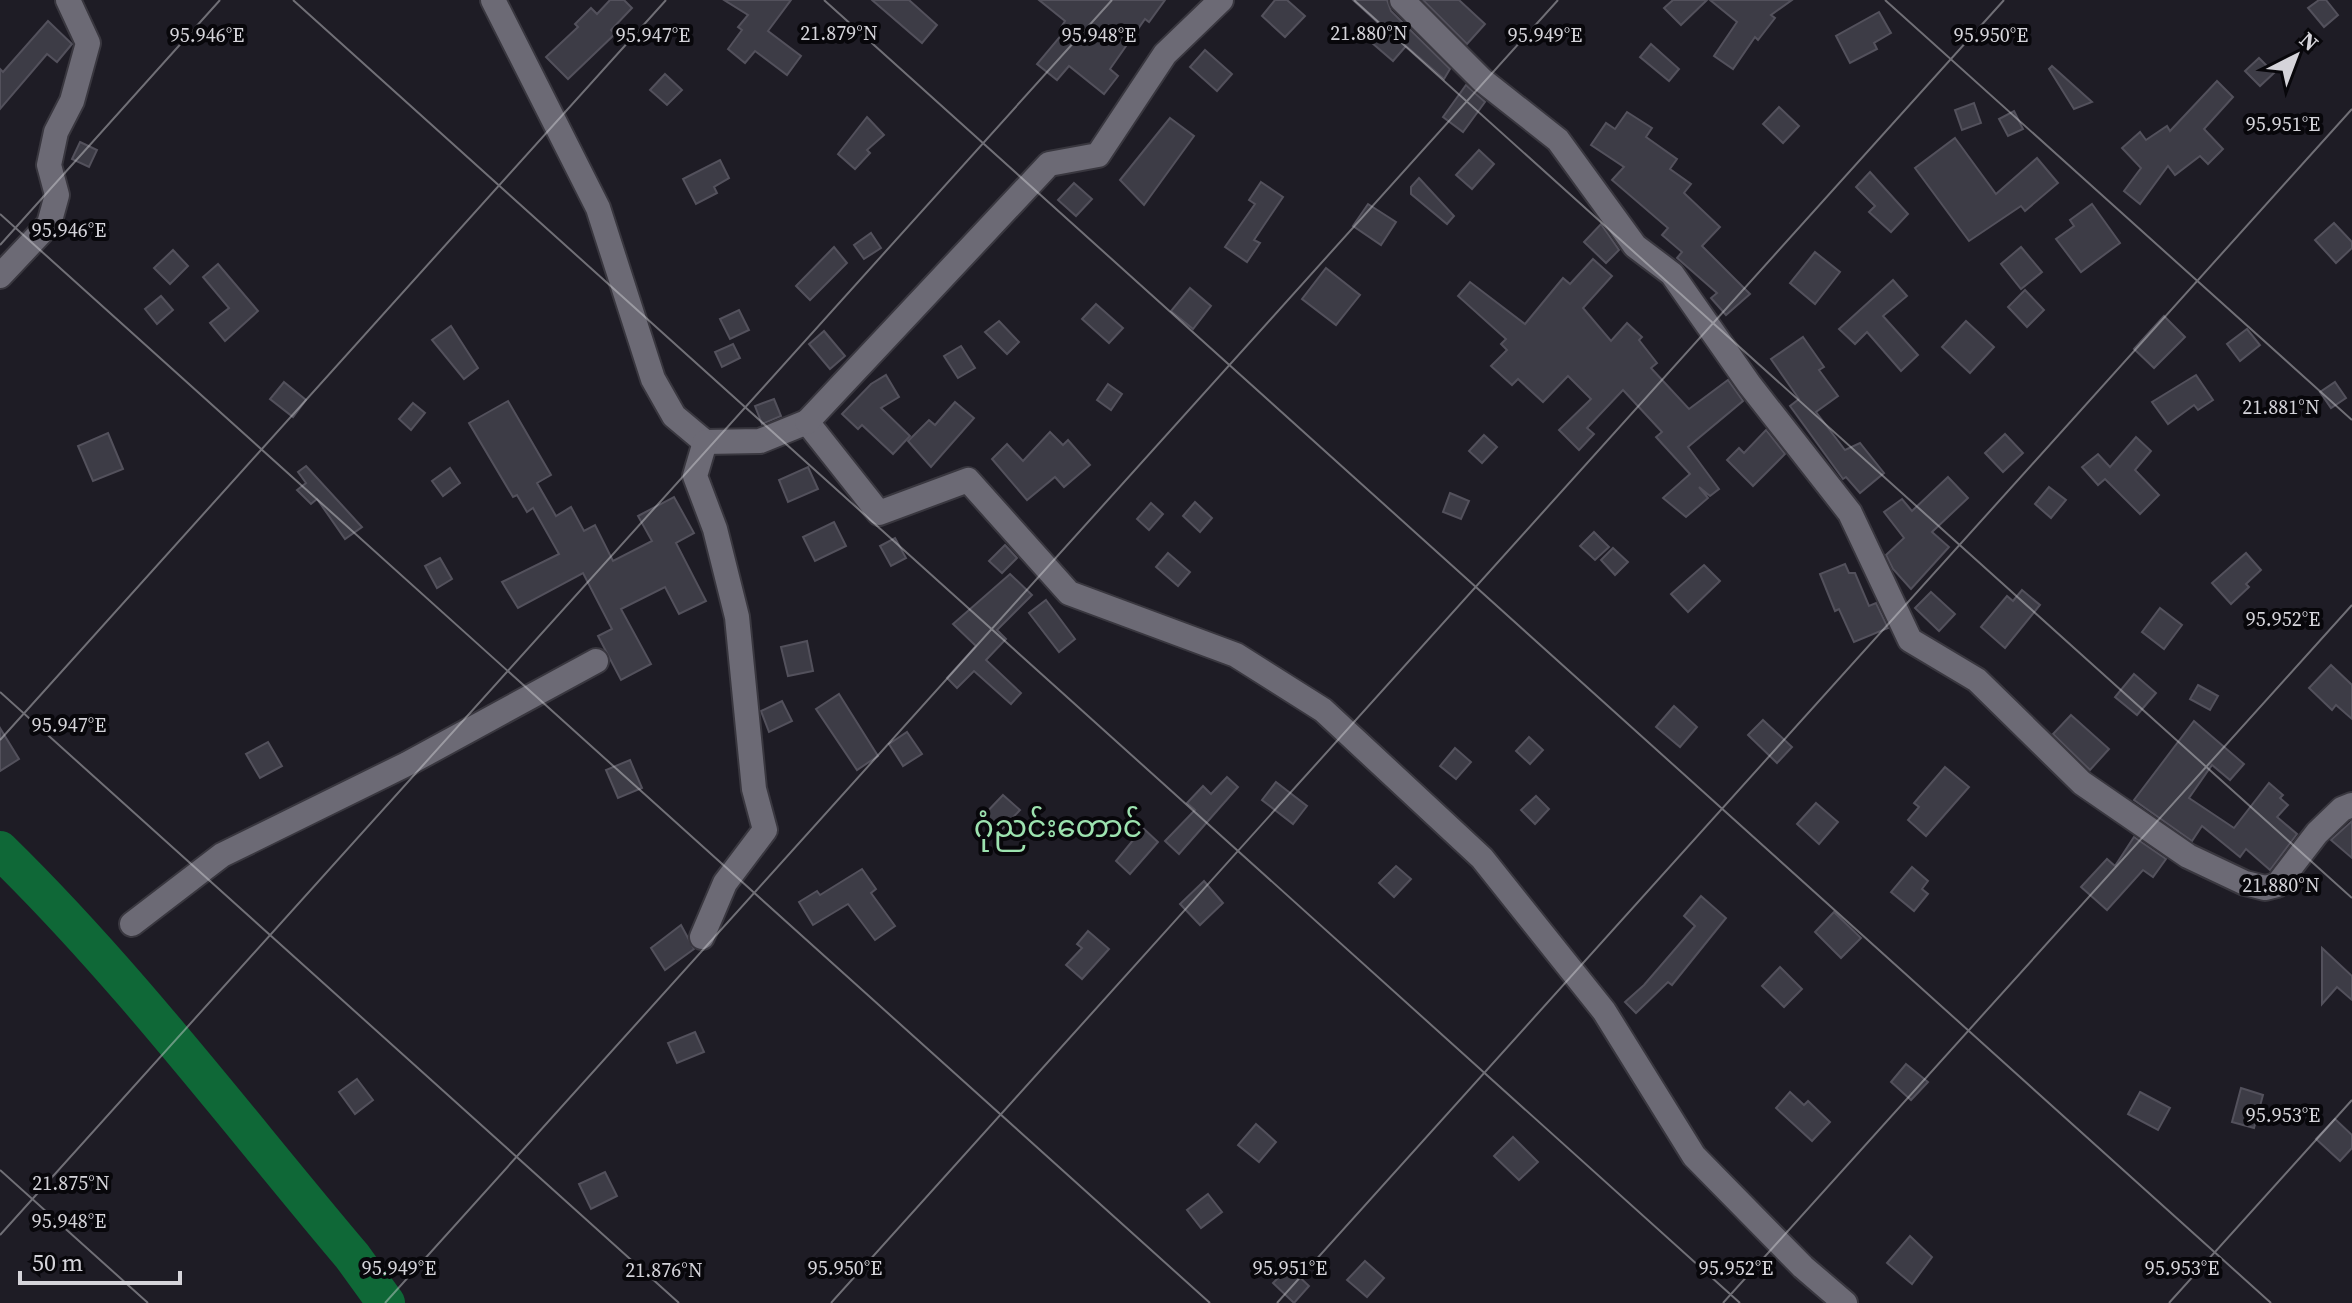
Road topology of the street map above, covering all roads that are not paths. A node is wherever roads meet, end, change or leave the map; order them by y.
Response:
1 (68, 0) edge
2 (493, 0) edge
3 (1221, 0) edge
4 (1402, 0) edge
5 (0, 276) edge
6 (807, 422) junction
7 (705, 442) junction
8 (596, 661) dead end
9 (2352, 805) edge
10 (132, 924) dead end
11 (702, 937) dead end
12 (1845, 1303) edge

1 - 5 street
2 - 7 street
3 - 6 street
4 - 9 street
6 - 7 street
6 - 12 street
7 - 11 street
8 - 10 street

